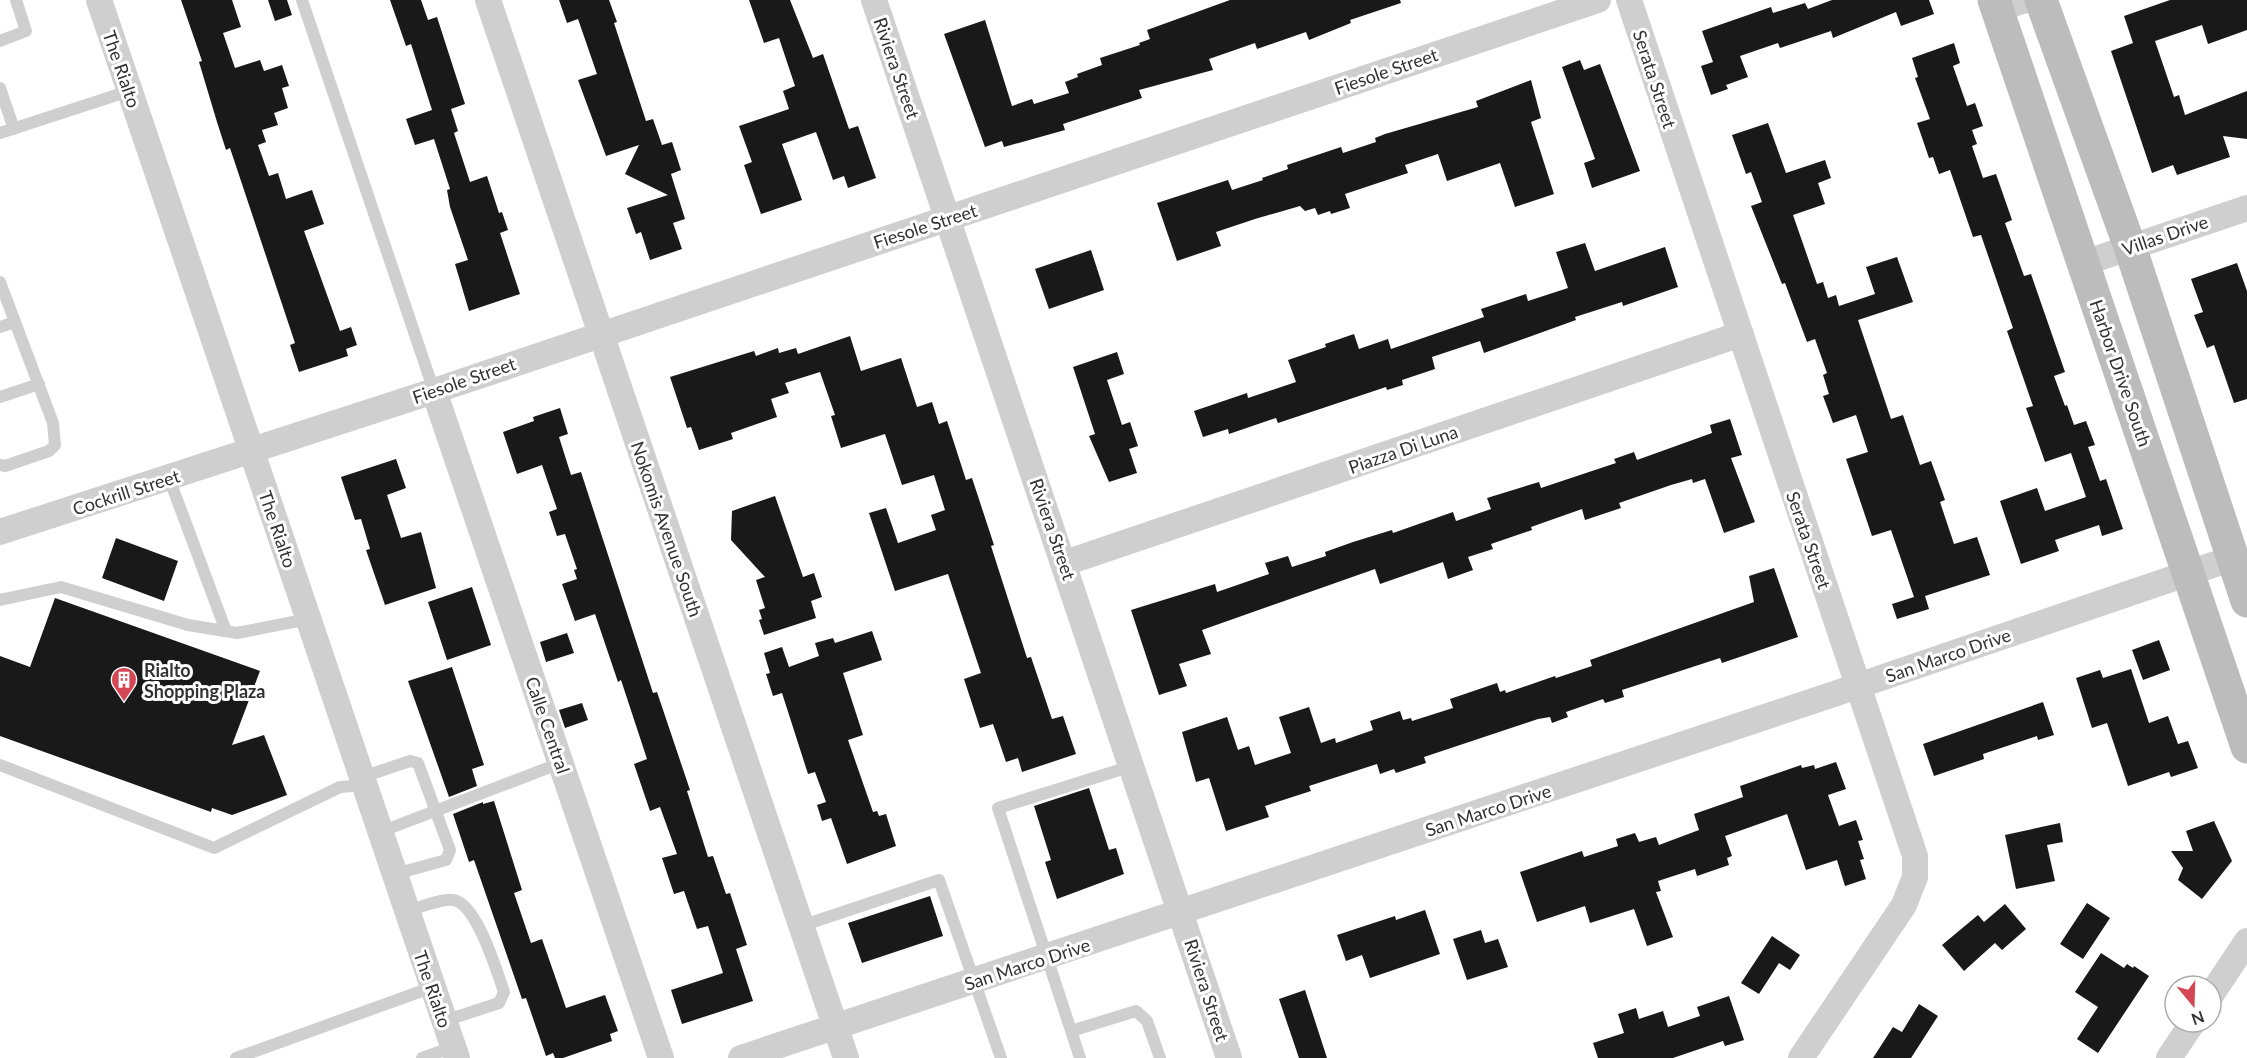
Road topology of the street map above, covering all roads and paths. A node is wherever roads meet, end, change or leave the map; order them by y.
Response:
1 (16, 0) edge
2 (99, 0) edge
3 (302, 0) edge
4 (488, 0) edge
5 (874, 0) edge
6 (1598, 0) edge
7 (1629, 0) edge
8 (2041, 0) edge
9 (2005, 3) edge
10 (0, 41) edge
11 (0, 88) edge
12 (129, 91) junction
13 (14, 129) junction
14 (0, 134) edge
15 (2247, 208) edge
16 (948, 219) junction
17 (2130, 247) junction
18 (2084, 263) junction
19 (0, 282) edge
20 (15, 322) junction
21 (0, 327) edge
22 (601, 333) junction
23 (1741, 334) junction
24 (39, 384) junction
25 (434, 391) junction
26 (0, 397) edge
27 (252, 451) junction
28 (0, 465) edge
29 (169, 478) junction
30 (0, 532) edge
31 (2233, 558) junction
32 (1065, 563) junction
33 (2189, 574) junction
34 (0, 600) edge
35 (2247, 601) edge
36 (309, 620) junction
37 (226, 631) junction
38 (1858, 686) junction
39 (2247, 747) edge
40 (561, 763) junction
41 (0, 765) edge
42 (1132, 766) junction
43 (363, 781) junction
44 (435, 811) junction
45 (380, 832) junction
46 (395, 874) junction
47 (407, 911) junction
48 (1181, 912) junction
49 (801, 926) junction
50 (2247, 941) edge
51 (1047, 957) junction
52 (2223, 977) edge
53 (973, 981) junction
54 (433, 987) junction
55 (444, 1021) junction
56 (835, 1026) junction
57 (1071, 1031) junction
58 (2185, 1034) edge
59 (455, 1052) edge
60 (236, 1058) edge
61 (422, 1058) edge
62 (661, 1058) edge
63 (741, 1058) edge
64 (846, 1058) edge
65 (1000, 1058) edge
66 (1080, 1058) edge
67 (1160, 1058) edge
68 (1229, 1058) edge
69 (1801, 1058) edge
70 (2169, 1058) edge

1 - 10 lane
2 - 12 street, The Rialto
3 - 25 lane
4 - 22 street, Nokomis Avenue South
5 - 16 street, Riviera Street
6 - 16 street, Fiesole Street
7 - 23 street, Serata Street
8 - 17 street
9 - 18 street, Harbor Drive South
11 - 13 lane
12 - 13 lane
12 - 27 street, The Rialto
13 - 14 lane
15 - 17 street, Villas Drive
16 - 22 street, Fiesole Street
16 - 32 street, Riviera Street
17 - 18 street, Villas Drive
17 - 31 street
18 - 33 street, Harbor Drive South
19 - 20 lane
20 - 21 lane
20 - 24 lane
22 - 25 street, Fiesole Street
22 - 49 street, Nokomis Avenue South
23 - 32 street, Piazza Di Luna
23 - 38 street, Serata Street
24 - 26 lane
24 - 28 lane
25 - 27 street, Fiesole Street
25 - 40 street, Calle Central
27 - 29 street, Cockrill Street
27 - 36 street, The Rialto
29 - 30 street, Cockrill Street
29 - 37 lane
31 - 33 street, San Marco Drive
31 - 35 street
32 - 42 street, Riviera Street
33 - 38 street, San Marco Drive
33 - 39 street, Harbor Drive South
34 - 37 lane
36 - 37 lane
36 - 43 street, The Rialto
38 - 48 street, San Marco Drive
38 - 69 street, Serata Street
40 - 44 lane
40 - 62 street, Calle Central
41 - 43 lane
42 - 48 street, Riviera Street
42 - 51 lane
43 - 44 lane
43 - 45 street, The Rialto
44 - 45 lane
44 - 46 lane
45 - 46 street, The Rialto
46 - 47 street, The Rialto
47 - 54 street, The Rialto
47 - 55 lane
48 - 51 street, San Marco Drive
48 - 68 street, Riviera Street
49 - 53 lane
49 - 56 street, Nokomis Avenue South
50 - 52 street
51 - 53 street, San Marco Drive
51 - 57 lane
53 - 56 street, San Marco Drive
53 - 65 lane
54 - 55 street, The Rialto
54 - 60 lane
55 - 59 street, The Rialto
56 - 63 street, San Marco Drive
56 - 64 street, Nokomis Avenue South
57 - 66 lane
57 - 67 lane
58 - 70 street
59 - 61 lane

